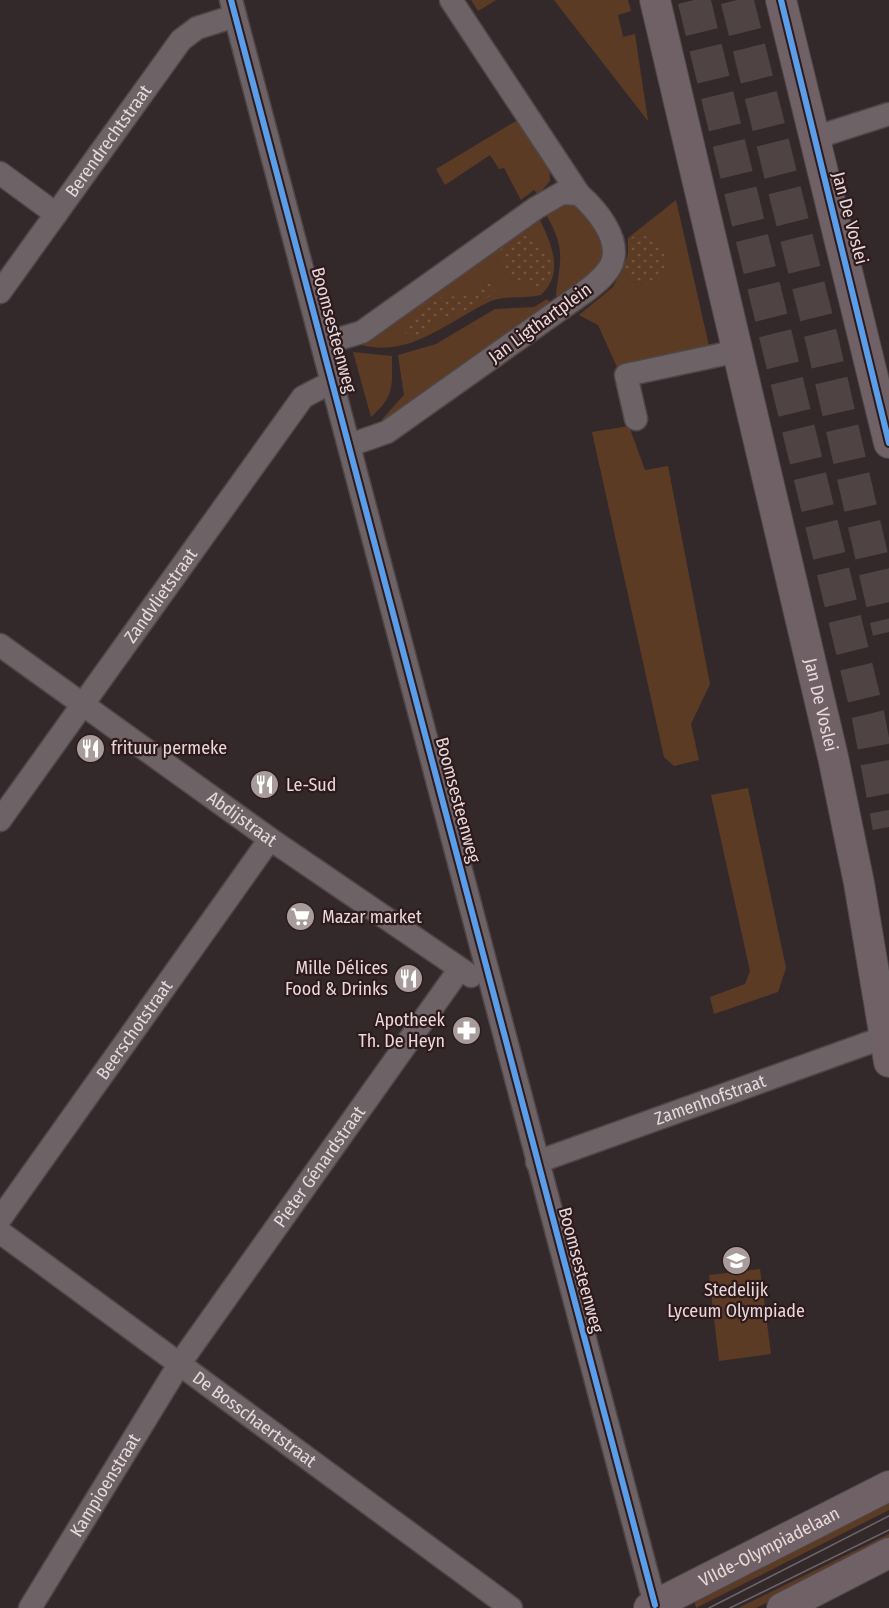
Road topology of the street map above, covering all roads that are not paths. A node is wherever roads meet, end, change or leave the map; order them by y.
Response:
1 (451, 0) edge
2 (655, 0) edge
3 (781, 0) edge
4 (233, 8) edge
5 (889, 114) edge
6 (813, 138) junction
7 (0, 173) edge
8 (579, 194) junction
9 (56, 214) junction
10 (0, 292) edge
11 (322, 344) junction
12 (738, 351) junction
13 (332, 382) junction
14 (885, 406) edge
15 (636, 419) dead end
16 (889, 443) edge
17 (350, 445) junction
18 (0, 645) edge
19 (83, 705) junction
20 (0, 820) edge
21 (270, 839) junction
22 (459, 970) junction
23 (492, 986) junction
24 (887, 1050) edge
25 (537, 1162) junction
26 (0, 1219) edge
27 (0, 1232) edge
28 (180, 1363) junction
29 (889, 1486) edge
30 (889, 1553) edge
31 (653, 1607) edge
32 (30, 1608) edge
33 (511, 1608) edge
34 (782, 1608) edge

1 - 8 street
2 - 12 main road, Jan De Voslei
3 - 6 main road, Jan De Voslei
4 - 9 street, Berendrechtstraat
4 - 11 street, Boomsesteenweg
5 - 6 street
6 - 14 main road, Jan De Voslei
7 - 9 street
8 - 11 street
8 - 17 street, Jan Ligthartplein
9 - 10 street, Berendrechtstraat
11 - 13 street, Boomsesteenweg
12 - 15 street
12 - 24 main road, Jan De Voslei
13 - 17 street, Boomsesteenweg
13 - 19 street, Zandvlietstraat
14 - 16 main road, Jan De Voslei
17 - 23 street, Boomsesteenweg
18 - 19 street, Abdijstraat
19 - 20 street, Zandvlietstraat
19 - 21 street, Abdijstraat
21 - 22 street, Abdijstraat
21 - 26 street, Beerschotstraat
22 - 23 street, Abdijstraat
22 - 28 street, Pieter Génardstraat
23 - 25 street, Boomsesteenweg
24 - 25 street, Zamenhofstraat
25 - 31 street, Boomsesteenweg
27 - 28 street, De Bosschaertstraat
28 - 32 street, Kampioenstraat
28 - 33 street, De Bosschaertstraat
29 - 31 main road, VIIde-Olympiadelaan
30 - 34 main road

